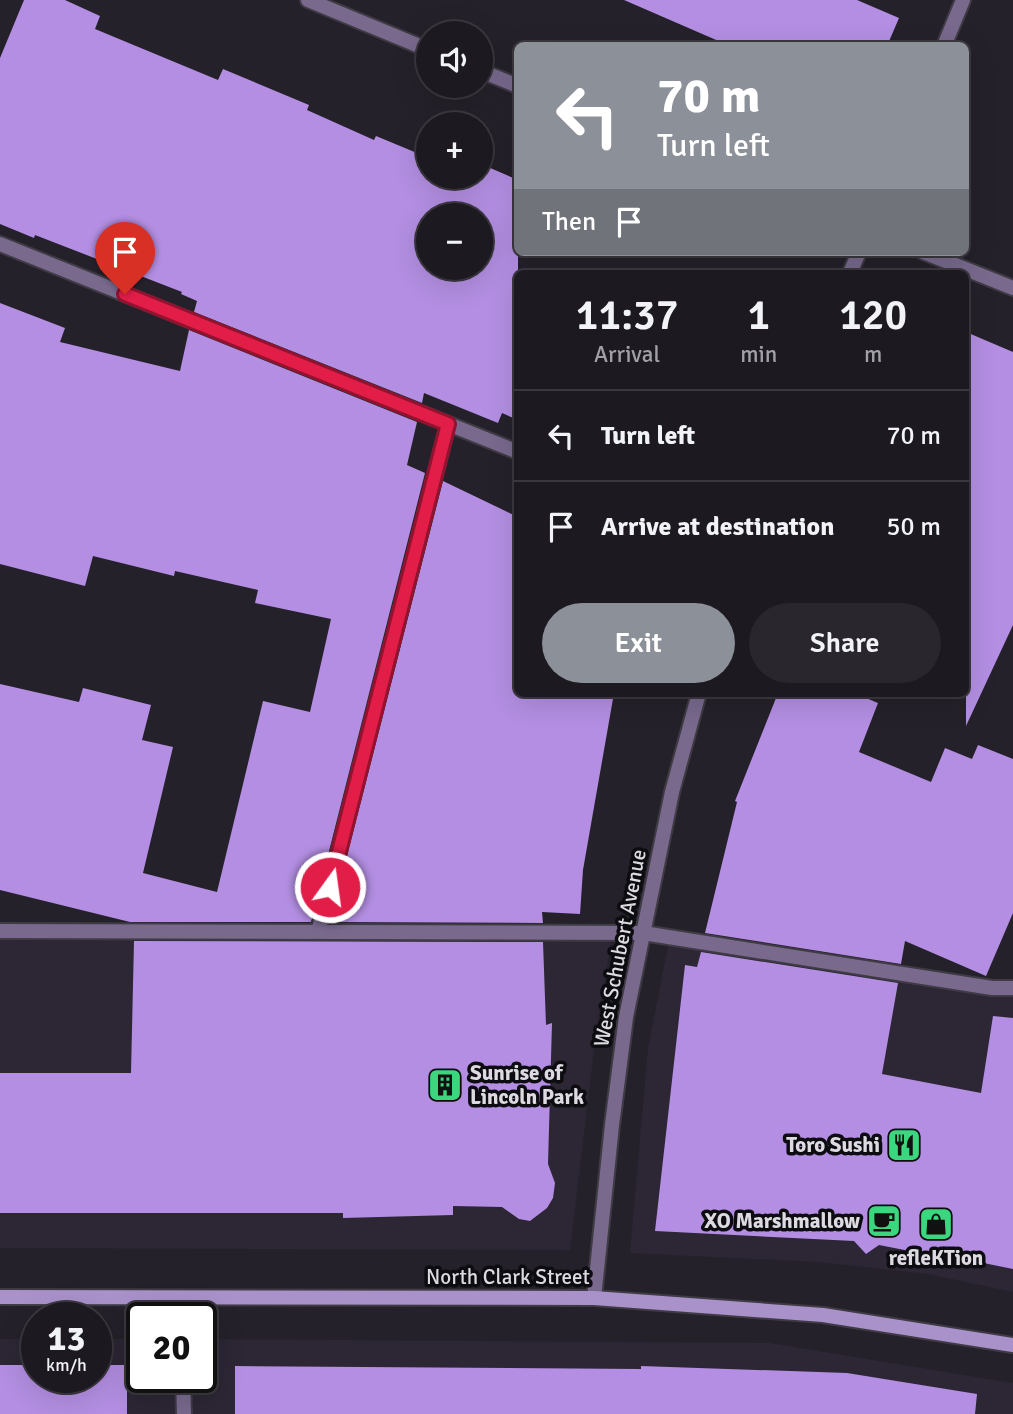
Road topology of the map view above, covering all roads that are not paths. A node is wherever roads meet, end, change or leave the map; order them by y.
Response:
1 (308, 0) edge
2 (963, 0) edge
3 (946, 42) edge
4 (416, 45) edge
5 (493, 76) edge
6 (514, 84) edge
7 (0, 244) edge
8 (933, 256) edge
9 (968, 270) edge
10 (969, 270) edge
11 (1013, 288) edge
12 (448, 424) junction
13 (514, 451) edge
14 (698, 697) edge
15 (0, 931) edge
16 (318, 932) junction
17 (643, 933) junction
18 (1013, 987) edge
19 (0, 1297) edge
20 (594, 1297) junction
21 (183, 1298) junction
22 (183, 1302) edge
23 (1013, 1345) edge
24 (183, 1393) edge
25 (184, 1414) edge

1 - 4 street
2 - 3 street
5 - 6 street
7 - 12 street
8 - 9 street
10 - 11 street
12 - 13 street
12 - 16 street
14 - 17 street, West Schubert Avenue
15 - 16 street
16 - 17 street
17 - 18 street
17 - 20 street, West Schubert Avenue
19 - 21 main road, North Clark Street
20 - 21 main road, North Clark Street
20 - 23 main road, North Clark Street
21 - 22 street
24 - 25 street

